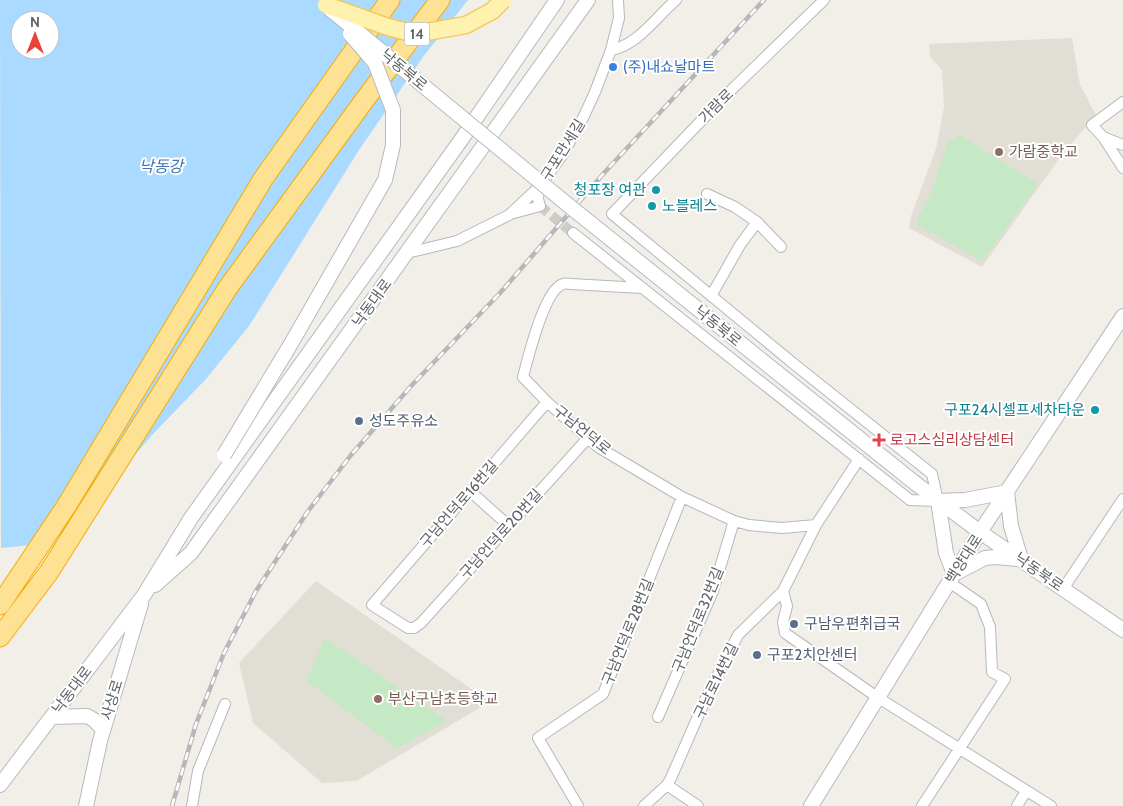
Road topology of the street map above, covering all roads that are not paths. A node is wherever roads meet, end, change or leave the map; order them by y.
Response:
1 (390, 0) edge
2 (440, 0) edge
3 (503, 0) edge
4 (558, 0) edge
5 (588, 0) edge
6 (618, 0) edge
7 (676, 0) edge
8 (824, 0) edge
9 (326, 5) junction
10 (611, 50) junction
11 (1123, 102) edge
12 (1103, 137) junction
13 (1123, 145) edge
14 (1123, 168) edge
15 (707, 194) dead end
16 (757, 222) junction
17 (573, 233) tunnel mouth
18 (781, 248) dead end
19 (407, 253) junction
20 (642, 288) junction
21 (711, 296) junction
22 (1123, 316) edge
23 (547, 402) junction
24 (587, 439) junction
25 (859, 459) junction
26 (470, 491) junction
27 (1007, 492) junction
28 (682, 497) junction
29 (1123, 499) edge
30 (938, 501) junction
31 (734, 521) junction
32 (816, 525) junction
33 (509, 526) junction
34 (980, 532) junction
35 (1021, 559) junction
36 (952, 578) junction
37 (1063, 589) junction
38 (783, 591) junction
39 (144, 596) junction
40 (0, 605) edge
41 (414, 628) joint
42 (1123, 630) edge
43 (0, 637) edge
44 (877, 697) junction
45 (225, 704) dead end
46 (52, 717) junction
47 (658, 717) dead end
48 (103, 729) junction
49 (959, 748) junction
50 (0, 785) edge
51 (667, 785) junction
52 (1026, 791) junction
53 (86, 806) edge
54 (192, 806) edge
55 (578, 806) edge
56 (644, 806) edge
57 (698, 806) edge
58 (812, 806) edge
59 (922, 806) edge
60 (1017, 806) edge
61 (1051, 806) edge

1 - 40 highway, bridge
2 - 43 highway, bridge
3 - 9 main road, 14, bridge
4 - 39 main road, 낙동대로
5 - 19 main road, 낙동대로
6 - 10 street, 구포만세길
7 - 10 street
8 - 21 street, 가람로
9 - 30 main road, 낙동북로, bridge
9 - 39 main road, bridge
10 - 19 street, 구포만세길
11 - 12 street
12 - 13 street
12 - 14 street
15 - 16 street
16 - 18 street
16 - 21 street
17 - 20 street
19 - 39 main road, 낙동대로
20 - 23 street, 구남언덕로
20 - 25 street
21 - 30 street
22 - 27 main road, 백양대로
23 - 24 street, 구남언덕로
23 - 26 street, 구남언덕로16번길
24 - 28 street, 구남언덕로
24 - 33 street, 구남언덕로20번길
25 - 30 street
25 - 32 street, 구남로14번길
26 - 33 street
26 - 41 street, 구남언덕로16번길
27 - 30 main road
27 - 34 main road, 백양대로
27 - 35 main road
28 - 31 street, 구남언덕로
28 - 55 street, 구남언덕로28번길
29 - 37 street
30 - 34 main road, 낙동북로
30 - 36 main road
31 - 32 street, 구남언덕로
31 - 47 street, 구남언덕로32번길
32 - 38 street, 구남로14번길
33 - 41 street, 구남언덕로20번길
34 - 35 main road, 낙동북로
34 - 36 main road, 백양대로
35 - 36 main road
35 - 37 main road, 낙동북로
36 - 44 main road, 백양대로
36 - 49 street
37 - 42 main road, 낙동북로
38 - 44 street
38 - 51 street, 구남로14번길
39 - 46 main road, 낙동대로
39 - 48 main road, 사상로
44 - 49 street
44 - 58 main road, 백양대로
45 - 54 street
46 - 48 main road
46 - 50 main road, 낙동대로
48 - 53 main road, 사상로
49 - 52 street
49 - 59 street
51 - 56 street, 구남로14번길
51 - 57 street
52 - 60 street
52 - 61 street

